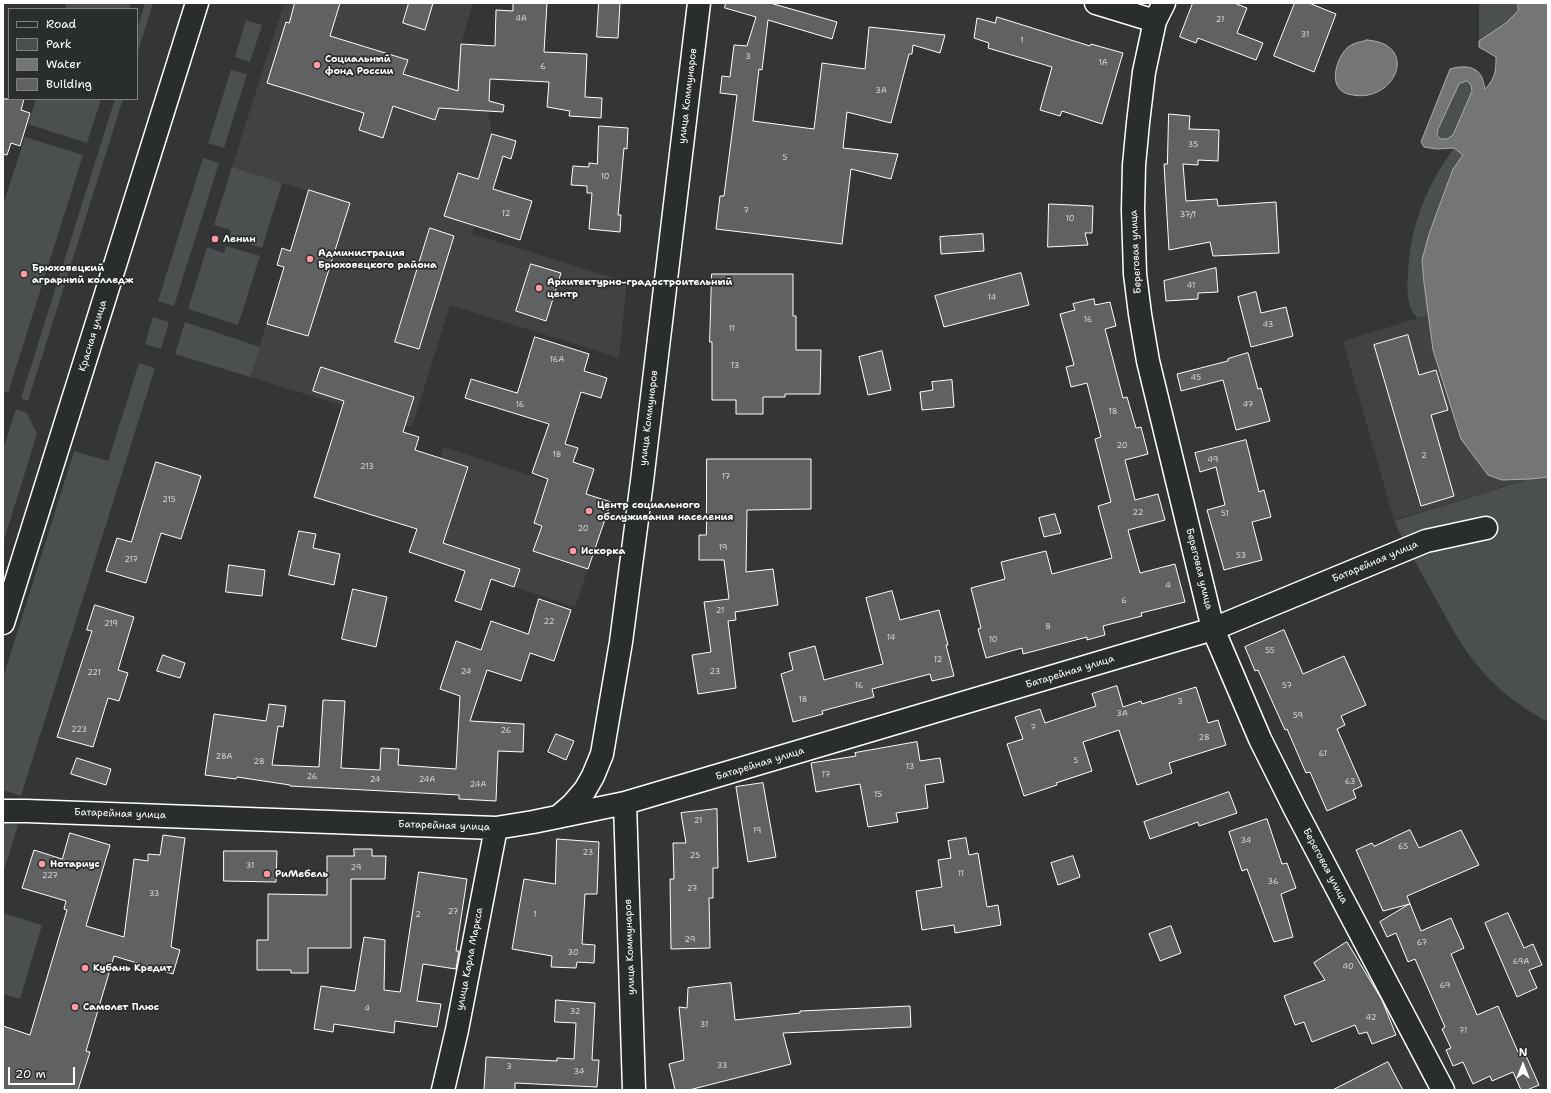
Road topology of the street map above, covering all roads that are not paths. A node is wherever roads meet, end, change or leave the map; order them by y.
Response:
1 (197, 3) edge
2 (699, 3) edge
3 (1096, 3) edge
4 (1160, 12) edge
5 (1486, 528) dead end
6 (3, 623) edge
7 (1214, 629) junction
8 (625, 803) junction
9 (3, 811) edge
10 (558, 817) junction
11 (496, 828) junction
12 (443, 1090) edge
13 (634, 1090) edge
14 (1443, 1090) edge

1 - 6 street, Красная улица
2 - 10 street, улица Коммунаров
3 - 4 street
4 - 7 street, Береговая улица
5 - 7 street, Батарейная улица
7 - 8 street, Батарейная улица
7 - 14 street, Береговая улица
8 - 10 street, Батарейная улица
8 - 13 street, улица Коммунаров
9 - 11 street, Батарейная улица
10 - 11 street, Батарейная улица
11 - 12 street, улица Карла Маркса

